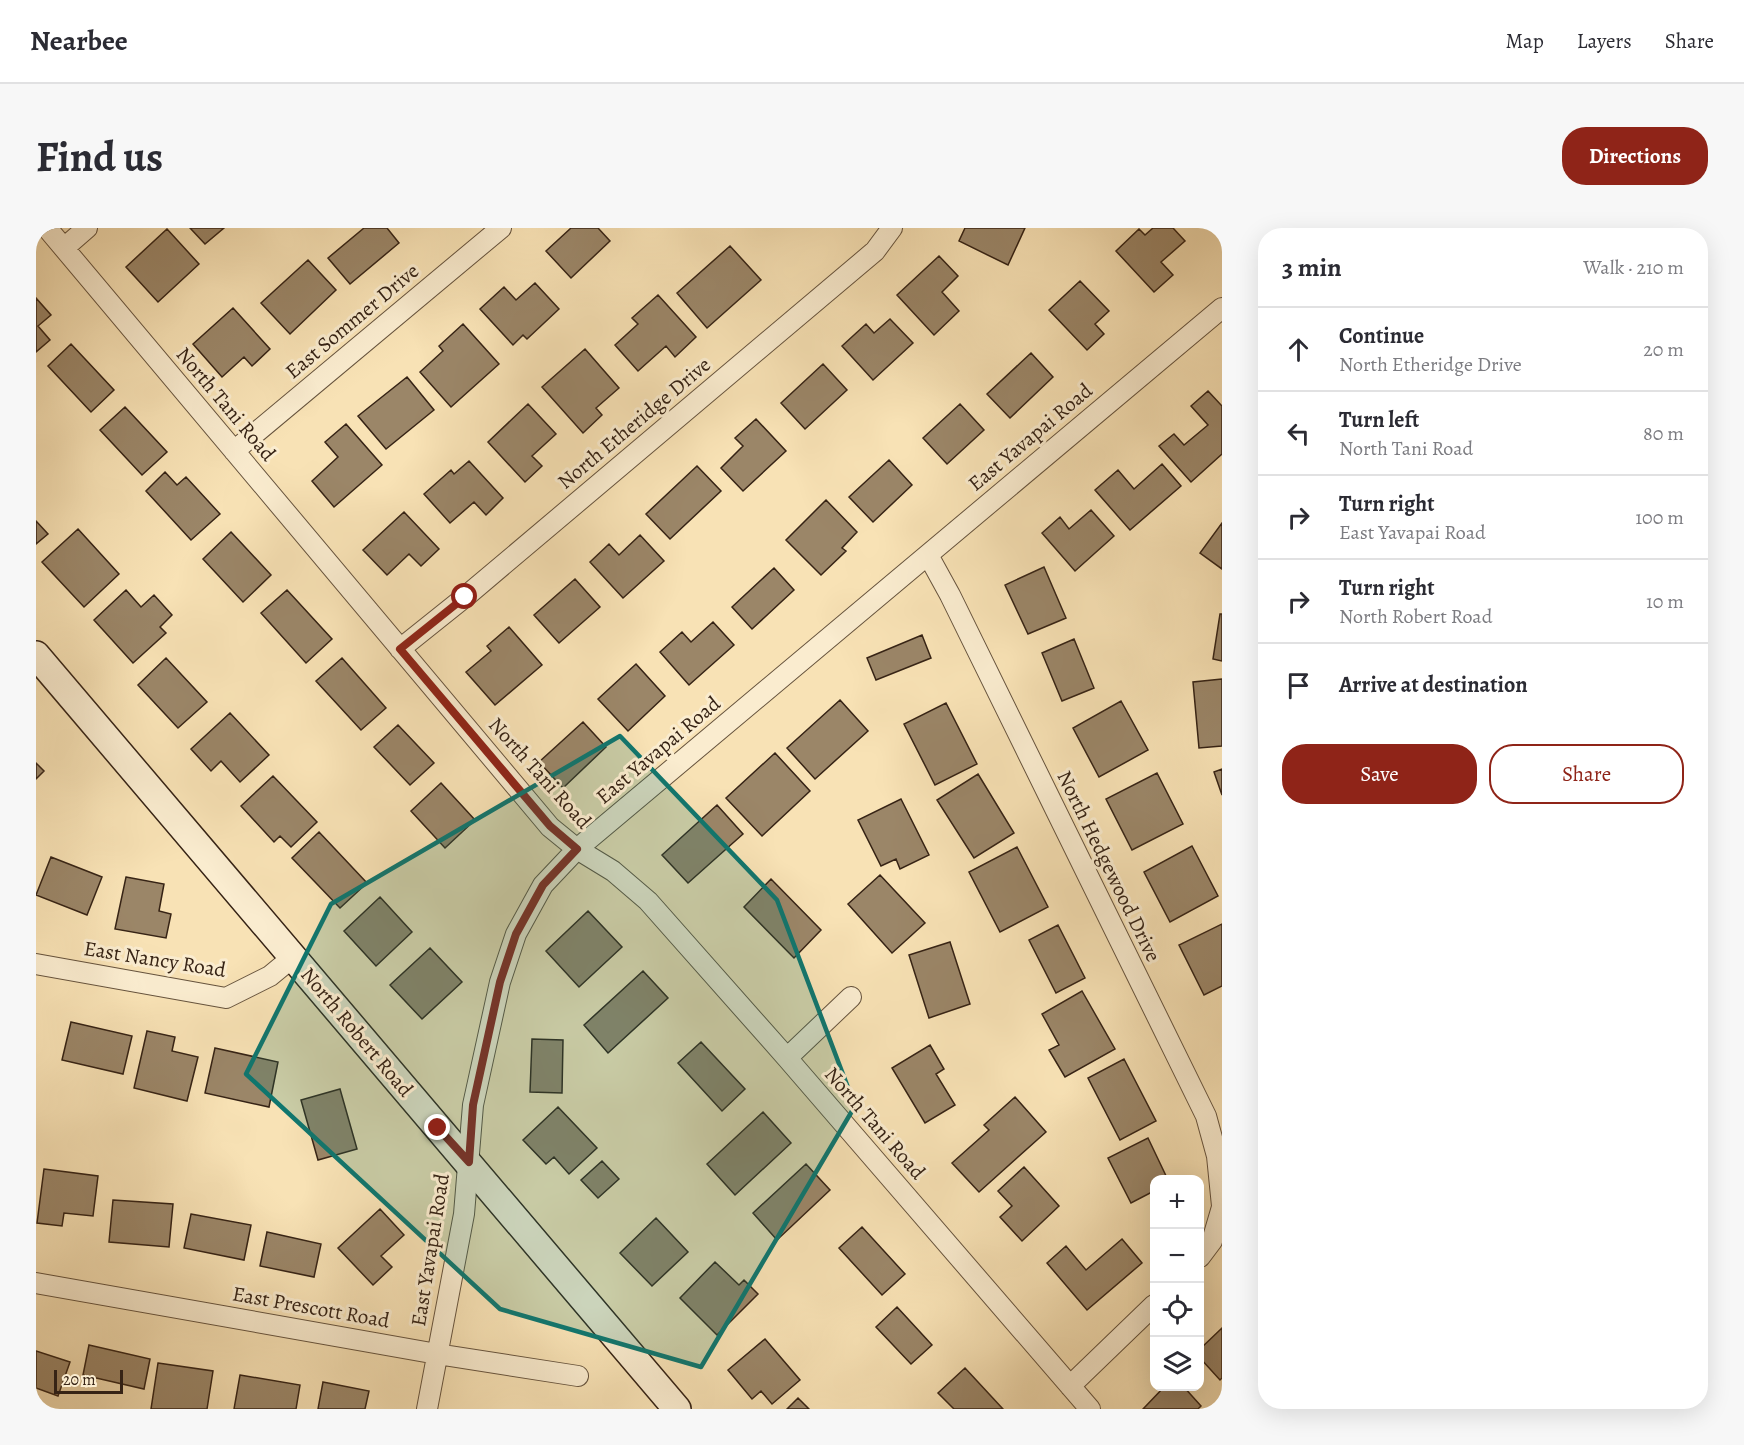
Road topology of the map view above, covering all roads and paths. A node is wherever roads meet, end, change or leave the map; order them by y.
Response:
1 (47, 228) edge
2 (87, 228) edge
3 (501, 228) edge
4 (892, 228) edge
5 (64, 248) junction
6 (1222, 308) edge
7 (234, 451) junction
8 (927, 555) junction
9 (400, 649) junction
10 (36, 655) edge
11 (577, 849) junction
12 (293, 957) junction
13 (36, 964) edge
14 (851, 998) dead end
15 (787, 1058) junction
16 (469, 1162) junction
17 (1222, 1207) edge
18 (1204, 1252) edge
19 (36, 1283) edge
20 (1150, 1310) edge
21 (437, 1354) junction
22 (578, 1376) dead end
23 (1070, 1386) junction
24 (427, 1409) edge
25 (677, 1409) edge
26 (1090, 1409) edge

1 - 5 street, North Tani Road
2 - 5 street
3 - 7 street, East Sommer Drive
4 - 9 street, North Etheridge Drive
5 - 7 street, North Tani Road
6 - 8 street, East Yavapai Road
7 - 9 street, North Tani Road
8 - 11 street, East Yavapai Road
8 - 17 street, North Hedgewood Drive
9 - 11 street, North Tani Road
10 - 12 main road, North Robert Road
11 - 15 street, North Tani Road
11 - 16 street, East Yavapai Road
12 - 13 street, East Nancy Road
12 - 16 main road, North Robert Road
14 - 15 street
15 - 23 street, North Tani Road
16 - 21 street, East Yavapai Road
16 - 25 main road, North Robert Road
17 - 18 street, North Hedgewood Drive
19 - 21 street, East Prescott Road
20 - 23 street
21 - 22 street, East Prescott Road
21 - 24 street, East Yavapai Road
23 - 26 street, North Tani Road

